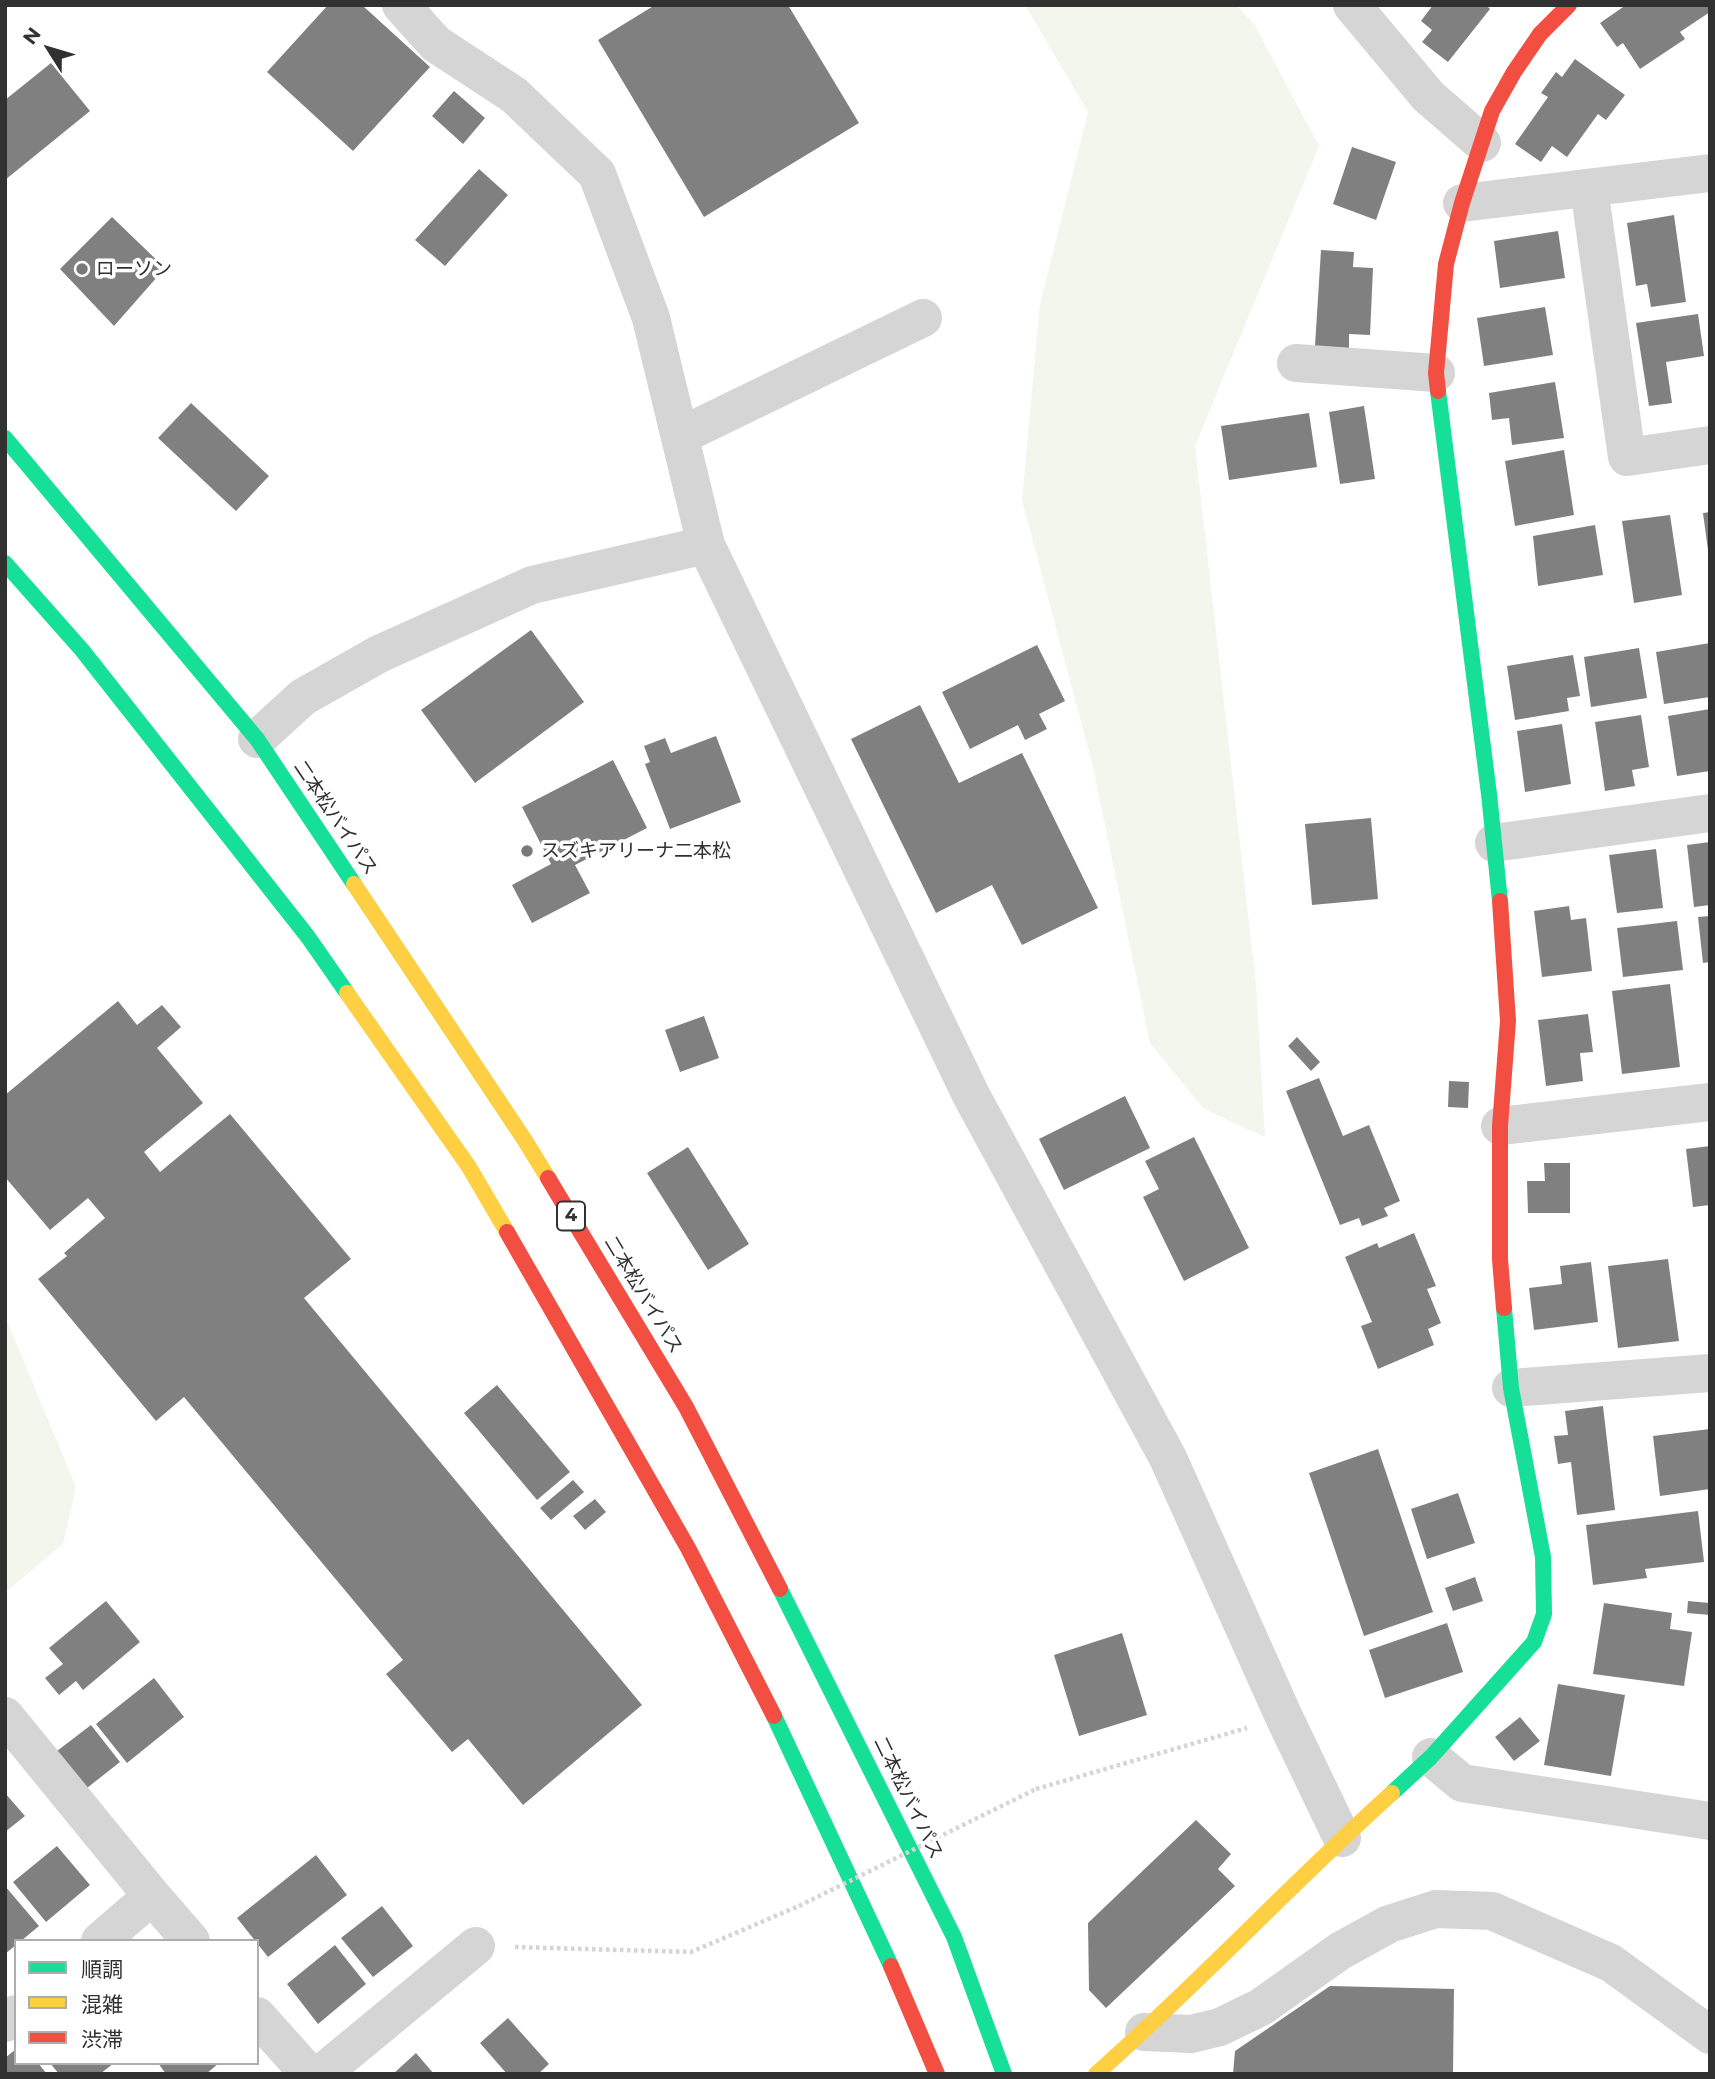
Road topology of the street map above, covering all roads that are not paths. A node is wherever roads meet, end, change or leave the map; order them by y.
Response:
1 (401, 5) edge
2 (1352, 5) edge
3 (1569, 5) edge
4 (1482, 143) junction
5 (1710, 173) edge
6 (1589, 188) junction
7 (1462, 203) junction
8 (923, 318) dead end
9 (1296, 363) dead end
10 (1436, 373) junction
11 (680, 436) junction
12 (5, 438) edge
13 (1710, 445) edge
14 (706, 545) junction
15 (5, 563) edge
16 (257, 739) junction
17 (1710, 813) edge
18 (1494, 844) junction
19 (1710, 1102) edge
20 (1500, 1126) junction
21 (1710, 1373) edge
22 (1511, 1388) junction
23 (5, 1716) edge
24 (1431, 1757) junction
25 (1710, 1821) edge
26 (1342, 1838) junction
27 (152, 1896) junction
28 (102, 1939) edge
29 (189, 1939) edge
30 (476, 1946) road end
31 (259, 2017) edge
32 (1144, 2032) junction
33 (1710, 2035) edge
34 (309, 2074) edge
35 (321, 2074) edge
36 (937, 2074) edge
37 (1004, 2074) edge
38 (1096, 2074) edge

1 - 11 street
2 - 4 street
3 - 4 main road
4 - 7 main road
5 - 6 street
6 - 7 street
6 - 13 street
7 - 10 main road
8 - 11 street
9 - 10 street
10 - 18 main road
11 - 14 street
12 - 16 main road, 二本松バイパス / 4
14 - 16 street
14 - 26 street
15 - 36 main road
16 - 37 main road, 二本松バイパス / 4
17 - 18 street
18 - 20 main road
19 - 20 street
20 - 22 main road
21 - 22 street
22 - 24 main road
23 - 27 street
24 - 25 street
24 - 26 main road
26 - 32 main road
27 - 28 street
27 - 29 street
30 - 35 street
31 - 34 street
32 - 33 street
32 - 38 main road

